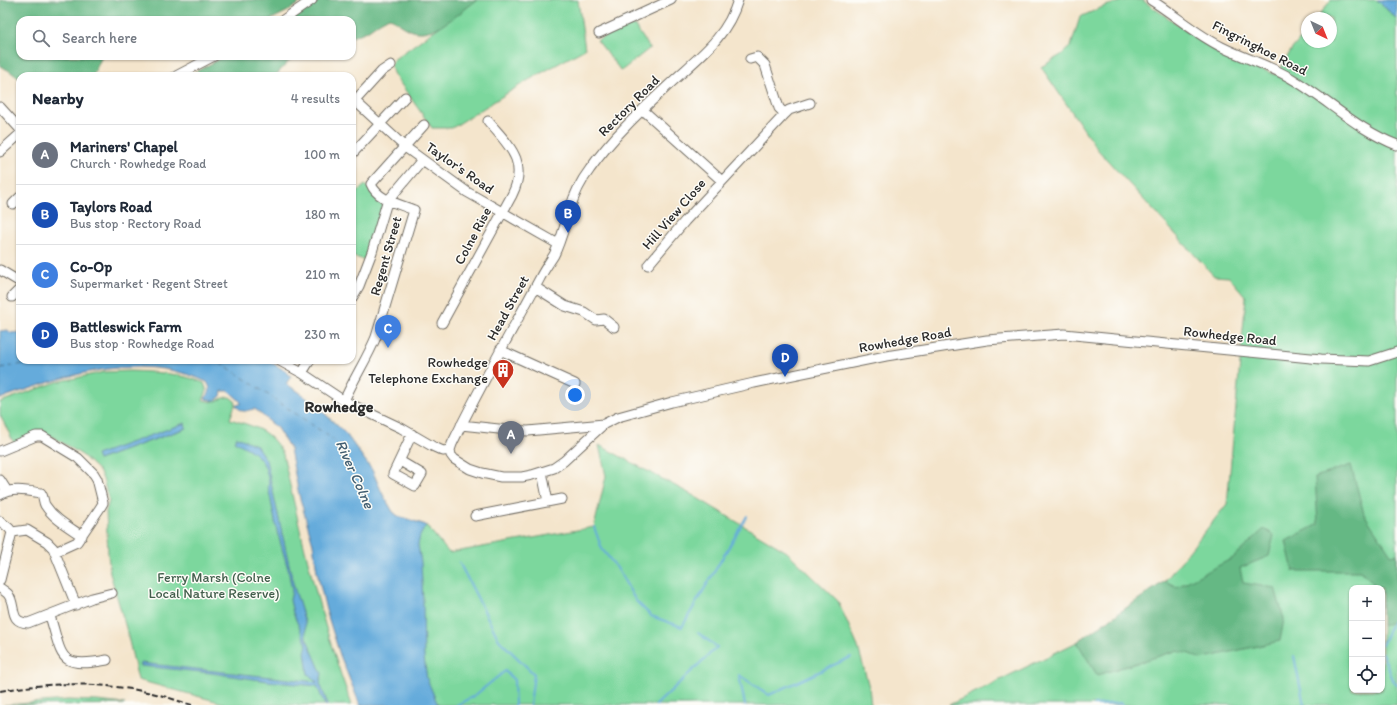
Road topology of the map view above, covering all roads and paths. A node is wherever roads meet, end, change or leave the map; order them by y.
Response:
1 (312, 0) edge
2 (671, 0) edge
3 (738, 0) edge
4 (1151, 0) edge
5 (289, 16) edge
6 (599, 33) dead end
7 (755, 56) dead end
8 (206, 60) edge
9 (391, 65) dead end
10 (184, 72) edge
11 (405, 97) dead end
12 (356, 100) edge
13 (810, 103) dead end
14 (356, 104) edge
15 (0, 107) edge
16 (643, 110) junction
17 (785, 114) junction
18 (488, 121) dead end
19 (380, 124) junction
20 (16, 125) edge
21 (424, 125) dead end
22 (16, 138) edge
23 (1397, 145) edge
24 (405, 147) junction
25 (356, 150) edge
26 (0, 152) edge
27 (422, 160) junction
28 (722, 182) junction
29 (389, 200) junction
30 (16, 201) edge
31 (13, 204) dead end
32 (502, 212) junction
33 (558, 244) junction
34 (648, 265) dead end
35 (0, 270) edge
36 (16, 280) edge
37 (535, 287) junction
38 (356, 291) edge
39 (16, 293) edge
40 (12, 297) dead end
41 (442, 323) dead end
42 (614, 327) dead end
43 (500, 350) junction
44 (1397, 352) edge
45 (285, 364) edge
46 (308, 364) edge
47 (302, 373) junction
48 (575, 384) dead end
49 (344, 400) junction
50 (604, 424) junction
51 (461, 425) junction
52 (412, 434) junction
53 (450, 450) junction
54 (0, 451) edge
55 (400, 461) dead end
56 (542, 472) junction
57 (0, 480) edge
58 (4, 493) edge
59 (562, 499) dead end
60 (548, 502) junction
61 (475, 516) dead end
62 (0, 521) edge
63 (12, 532) junction
64 (82, 536) junction
65 (56, 552) junction
66 (0, 580) edge
67 (0, 588) edge
68 (112, 593) dead end
69 (76, 605) junction
70 (50, 616) junction
71 (107, 660) dead end

1 - 5 street
2 - 6 street
3 - 16 street, Rectory Road
4 - 23 street, Fingringhoe Road
7 - 17 street
8 - 10 street
9 - 12 street
11 - 19 street
13 - 17 street, Hill View Close
14 - 19 street, Taylor's Road
15 - 20 street
16 - 28 street, Hill View Close
16 - 33 street, Rectory Road
17 - 28 street, Hill View Close
18 - 32 street, Colne Rise
19 - 24 street, Taylor's Road
19 - 25 street
21 - 24 street
22 - 26 street
24 - 27 street, Taylor's Road
24 - 29 street
27 - 29 street
27 - 32 street, Taylor's Road
28 - 34 street, Hill View Close
29 - 38 street
29 - 49 street, Regent Street
30 - 31 street
32 - 33 street, Taylor's Road
32 - 41 street, Colne Rise
33 - 37 street, Head Street
35 - 36 street
37 - 42 street
37 - 43 street, Head Street
39 - 40 street
43 - 48 street
43 - 51 street, Head Street
44 - 50 street, Rowhedge Road
45 - 47 street
46 - 47 street
47 - 49 street
49 - 52 street
50 - 51 street
50 - 56 street, Rowhedge Road
51 - 53 street, Head Street
52 - 53 street
52 - 55 street
53 - 56 street, Rowhedge Road
54 - 64 street
56 - 60 street
57 - 58 street
58 - 64 street
59 - 60 street
60 - 61 street
62 - 63 street
63 - 65 street
63 - 66 street
64 - 65 street
65 - 69 street
67 - 70 street
68 - 69 street
69 - 70 street
70 - 71 street

